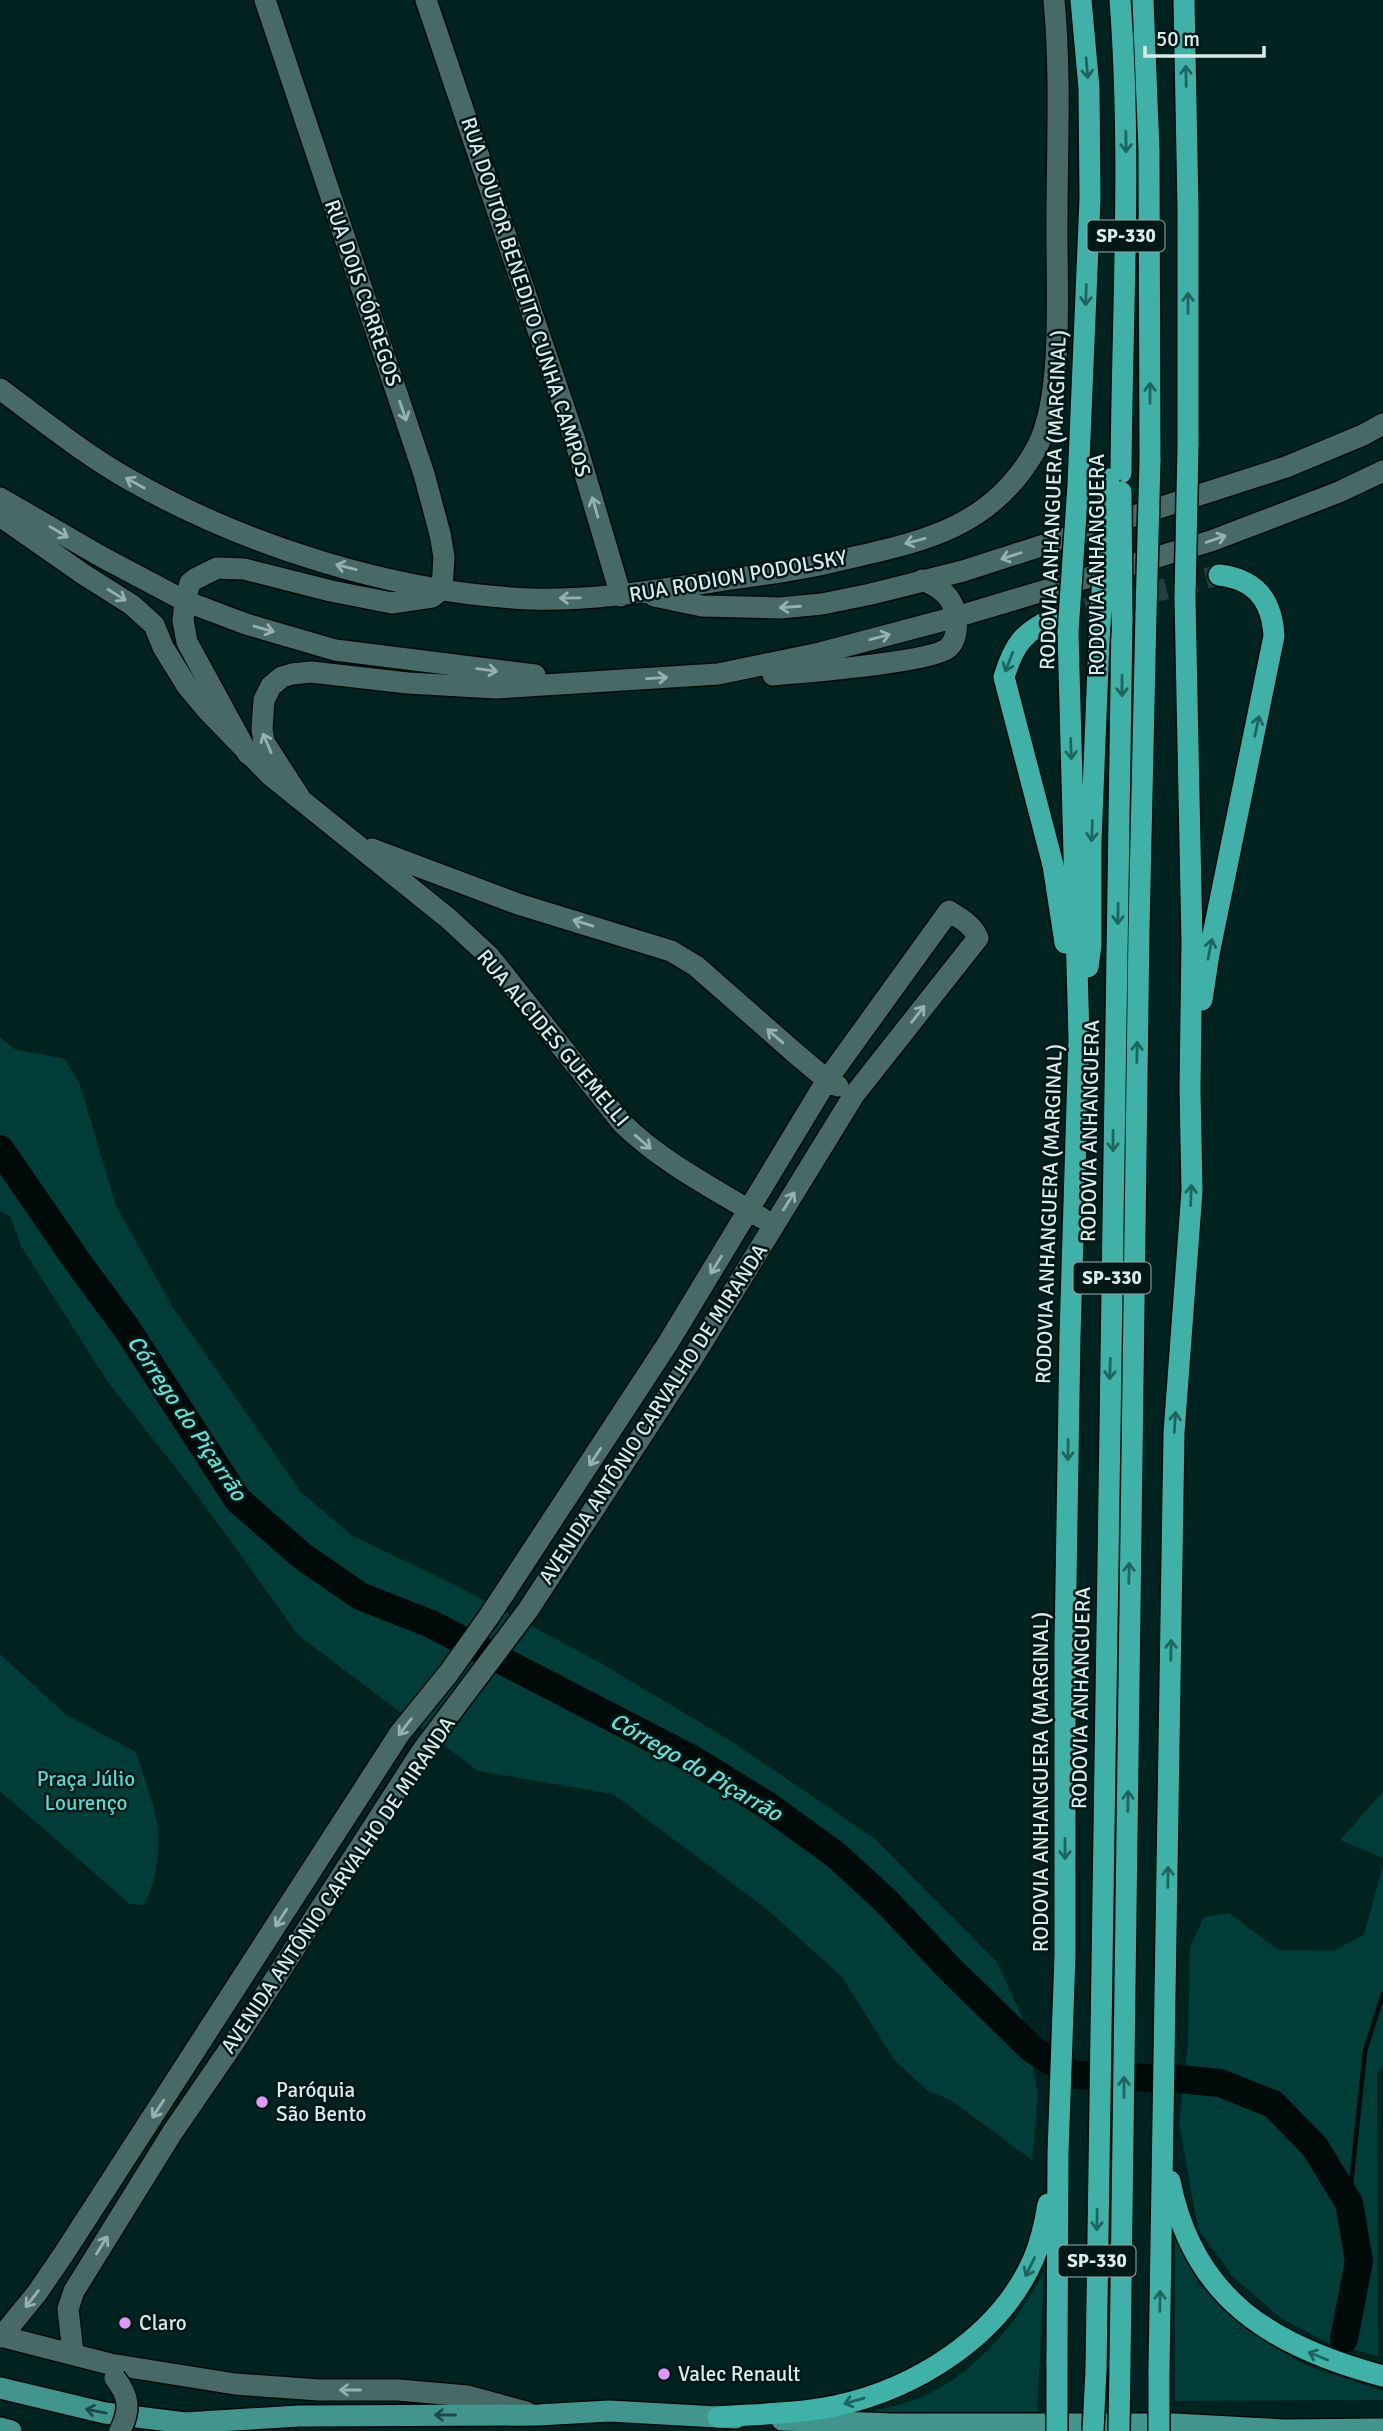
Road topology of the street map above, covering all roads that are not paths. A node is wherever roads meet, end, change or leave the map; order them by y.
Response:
1 (265, 0) edge
2 (426, 0) edge
3 (1054, 0) edge
4 (1081, 0) edge
5 (1120, 0) edge
6 (1143, 0) edge
7 (1184, 0) edge
8 (0, 388) edge
9 (1383, 424) edge
10 (1383, 471) edge
11 (1115, 475) junction
12 (0, 498) edge
13 (0, 516) edge
14 (1219, 575) tunnel mouth
15 (922, 580) junction
16 (442, 589) junction
17 (630, 594) junction
18 (185, 601) junction
19 (956, 617) junction
20 (1062, 625) junction
21 (718, 674) junction
22 (589, 681) junction
23 (248, 754) junction
24 (302, 801) junction
25 (350, 841) junction
26 (1079, 1039) junction
27 (827, 1080) junction
28 (1190, 1089) junction
29 (854, 1095) junction
30 (750, 1211) junction
31 (773, 1226) junction
32 (1162, 2122) junction
33 (1058, 2153) junction
34 (1, 2337) edge
35 (73, 2353) junction
36 (1383, 2376) edge
37 (0, 2388) edge
38 (538, 2415) junction
39 (718, 2417) junction
40 (0, 2428) edge
41 (1383, 2429) edge
42 (11, 2431) edge
43 (120, 2431) edge
44 (1057, 2431) edge
45 (1093, 2431) edge
46 (1119, 2431) edge
47 (1159, 2431) edge

1 -> 16 street, RUA DOIS CÓRREGOS
17 -> 2 street, RUA DOUTOR BENEDITO CUNHA CAMPOS
3 -> 17 street, RUA RODION PODOLSKY
4 -> 20 highway, RODOVIA ANHANGUERA (MARGINAL), bridge
5 -> 11 highway, RODOVIA ANHANGUERA / SP-330
46 -> 6 highway, SP-330, bridge
28 -> 7 highway, bridge
16 -> 8 street, RUA RODION PODOLSKY
9 -> 15 street
19 -> 10 street
11 -> 26 highway, bridge
11 -> 45 highway, RODOVIA ANHANGUERA / SP-330, bridge
12 -> 18 street
13 -> 23 street
28 -> 14 highway
15 -> 17 street
15 - 19 street
17 -> 16 street, RUA RODION PODOLSKY
16 - 18 street
18 -> 22 street
18 - 23 street
21 -> 19 street
19 - 21 street
20 -> 26 highway, RODOVIA ANHANGUERA (MARGINAL)
20 -> 26 highway
22 -> 21 street
24 -> 22 street
23 - 24 street, RUA ALCIDES GUEMELLI
24 - 25 street, RUA ALCIDES GUEMELLI
27 -> 25 street
25 -> 30 street, RUA ALCIDES GUEMELLI
26 -> 33 highway, RODOVIA ANHANGUERA (MARGINAL)
27 - 29 street
29 -> 27 street, AVENIDA ANTÔNIO CARVALHO DE MIRANDA
27 - 30 street, AVENIDA ANTÔNIO CARVALHO DE MIRANDA
32 -> 28 highway
31 -> 29 street, AVENIDA ANTÔNIO CARVALHO DE MIRANDA
30 - 31 street, RUA ALCIDES GUEMELLI
30 -> 34 street, AVENIDA ANTÔNIO CARVALHO DE MIRANDA
35 -> 31 street, AVENIDA ANTÔNIO CARVALHO DE MIRANDA
36 -> 32 highway
47 -> 32 highway, bridge
33 -> 39 highway
33 - 44 highway, RODOVIA ANHANGUERA (MARGINAL), bridge
34 - 35 street
38 -> 35 street
35 - 43 street, bridge
38 -> 37 main road
38 - 39 main road
39 - 41 main road
40 - 42 main road

